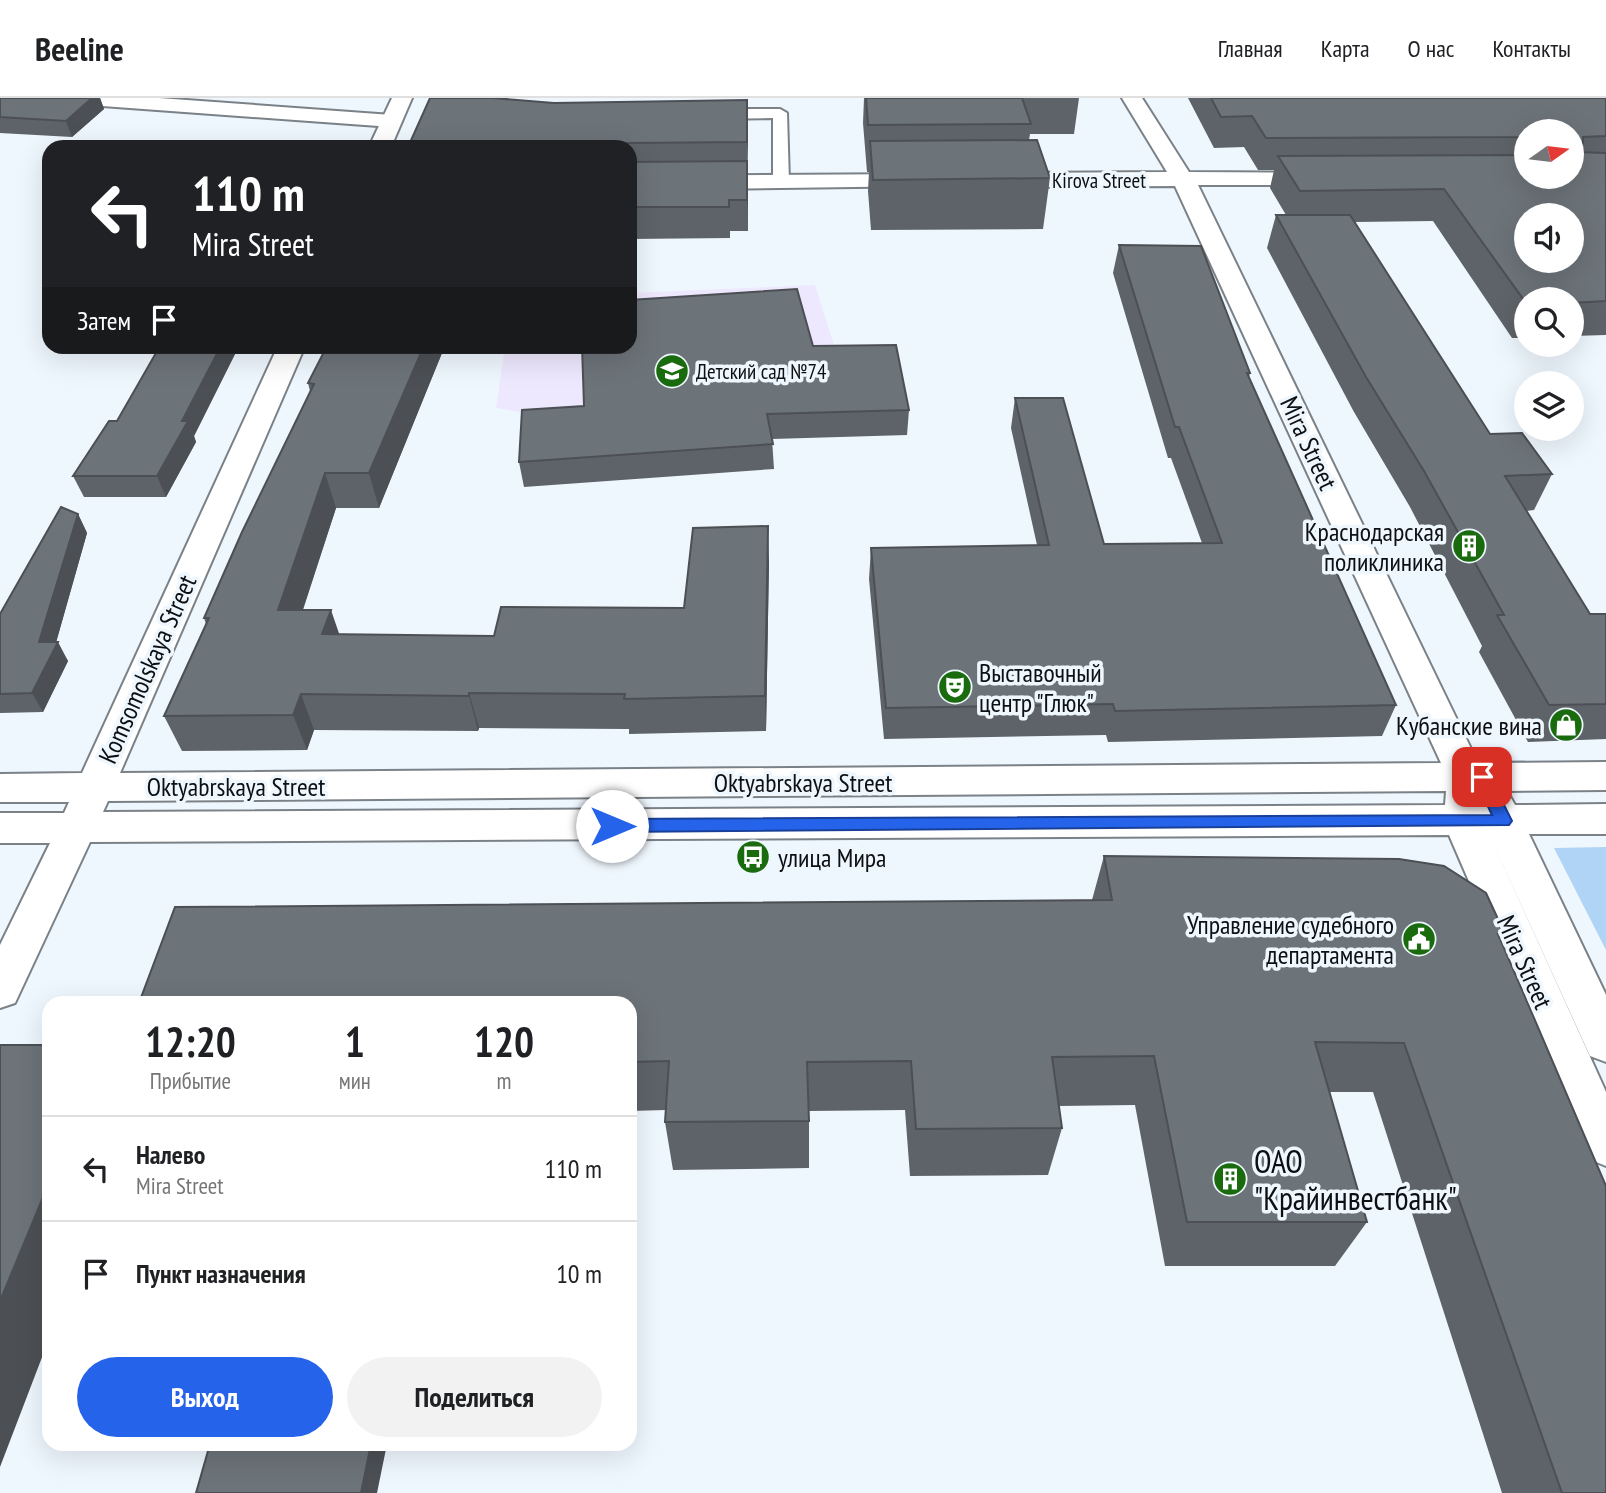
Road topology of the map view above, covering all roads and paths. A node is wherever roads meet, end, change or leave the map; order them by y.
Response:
1 (75, 98) edge
2 (402, 98) edge
3 (1132, 98) edge
4 (177, 101) edge
5 (691, 114) edge
6 (392, 121) junction
7 (383, 140) edge
8 (1347, 178) edge
9 (1184, 179) junction
10 (943, 181) edge
11 (970, 181) edge
12 (780, 182) junction
13 (637, 183) edge
14 (288, 354) edge
15 (1606, 776) edge
16 (1474, 777) junction
17 (0, 788) edge
18 (94, 788) junction
19 (1606, 819) edge
20 (1483, 821) junction
21 (77, 827) junction
22 (0, 828) edge
23 (0, 990) edge
24 (1606, 1042) edge
25 (1606, 1144) edge

1 - 4 street
2 - 6 street
3 - 9 street, Mira Street
4 - 6 street
5 - 12 lane
6 - 7 street
8 - 9 street, Kirova Street
9 - 11 street, Kirova Street
9 - 16 street, Mira Street
10 - 12 street
12 - 13 street
14 - 18 street, Komsomolskaya Street
15 - 16 street, Oktyabrskaya Street
16 - 18 street, Oktyabrskaya Street
16 - 20 street, Mira Street
17 - 18 street, Oktyabrskaya Street
18 - 21 street, Komsomolskaya Street
19 - 20 street, Oktyabrskaya Street
20 - 21 street, Oktyabrskaya Street
20 - 24 street, Mira Street
20 - 25 street, Mira Street
21 - 22 street, Oktyabrskaya Street
21 - 23 street, Komsomolskaya Street

